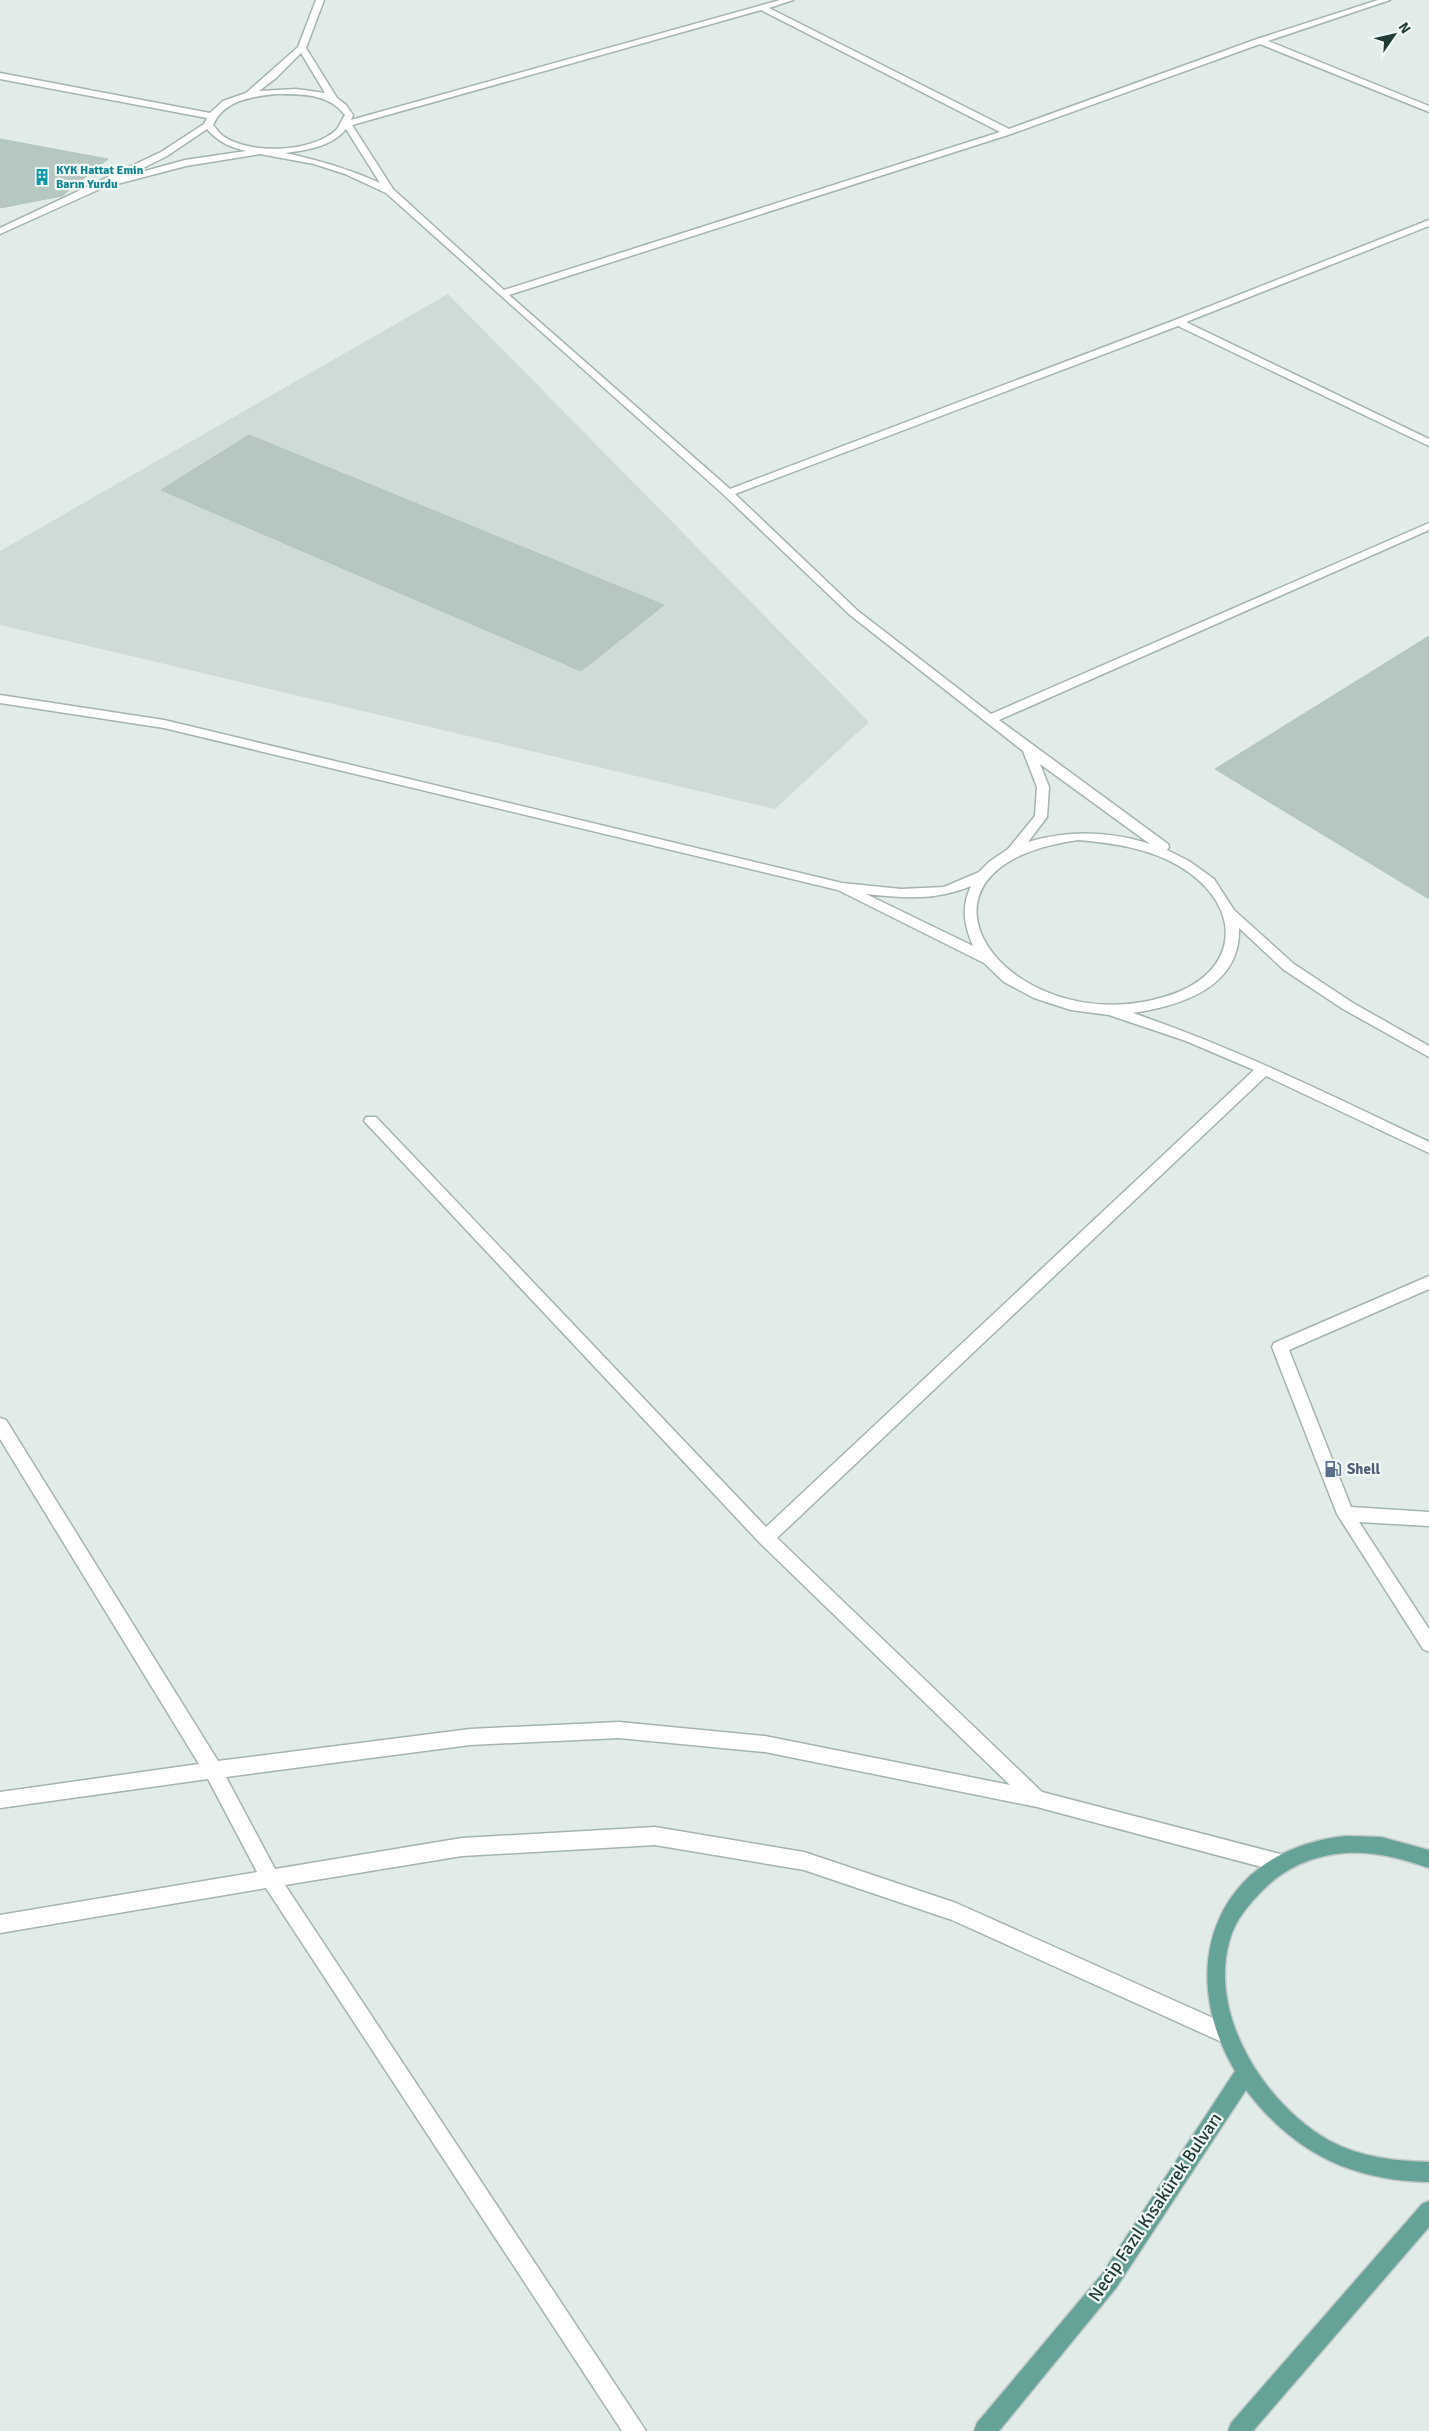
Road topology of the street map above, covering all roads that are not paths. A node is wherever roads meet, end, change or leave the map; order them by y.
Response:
1 (320, 0) edge
2 (789, 0) edge
3 (1386, 0) edge
4 (763, 8) junction
5 (1260, 41) junction
6 (302, 48) junction
7 (0, 76) edge
8 (246, 96) junction
9 (333, 99) junction
10 (1429, 109) edge
11 (210, 120) junction
12 (347, 124) junction
13 (1008, 132) junction
14 (260, 151) junction
15 (98, 186) junction
16 (389, 191) junction
17 (1429, 223) edge
18 (0, 231) edge
19 (502, 294) junction
20 (1178, 322) junction
21 (1429, 443) edge
22 (728, 493) junction
23 (1429, 526) edge
24 (0, 699) edge
25 (991, 719) junction
26 (1028, 749) junction
27 (1013, 852) junction
28 (1182, 861) junction
29 (982, 876) junction
30 (842, 887) junction
31 (1230, 913) junction
32 (987, 959) junction
33 (1108, 1010) junction
34 (1429, 1052) edge
35 (1264, 1069) junction
36 (371, 1121) dead end
37 (1429, 1148) edge
38 (1429, 1282) edge
39 (0, 1425) edge
40 (1345, 1514) junction
41 (1429, 1519) edge
42 (766, 1538) junction
43 (1429, 1644) edge
44 (213, 1770) junction
45 (1037, 1799) junction
46 (0, 1800) edge
47 (1429, 1858) edge
48 (1280, 1863) junction
49 (270, 1880) junction
50 (0, 1924) edge
51 (1224, 2033) junction
52 (1245, 2074) junction
53 (1429, 2172) edge
54 (1429, 2211) edge
55 (635, 2431) edge
56 (985, 2431) edge
57 (1239, 2431) edge

1 - 6 street
2 - 4 street
3 - 5 street
4 - 12 street
4 - 13 street
5 - 10 street
5 - 13 street
6 - 8 street
6 - 9 street
7 - 11 street
8 - 9 street
8 - 11 street
9 - 12 street
11 - 14 street
11 - 15 street
12 - 14 street
12 - 16 street
13 - 19 street
14 - 15 street
14 - 16 street
15 - 18 street
16 - 19 street
17 - 20 street
19 - 22 street
20 - 21 street
20 - 22 street
22 - 25 street
23 - 25 street
24 - 30 street
25 - 26 street
26 - 27 street
26 - 28 street
27 - 28 street
27 - 29 street
28 - 31 street
29 - 30 street
29 - 32 street
30 - 32 street
31 - 33 street
31 - 34 street
32 - 33 street
33 - 35 street
35 - 37 street
35 - 42 street
36 - 42 street
38 - 40 street
39 - 44 street
40 - 41 street
40 - 43 street
42 - 45 street
44 - 45 street
44 - 46 street
44 - 49 street
45 - 48 street
47 - 48 main road
48 - 51 main road
49 - 50 street
49 - 51 street
49 - 55 street
51 - 52 main road
52 - 53 main road
52 - 56 main road, Necip Fazıl Kısakürek Bulvarı
54 - 57 main road

